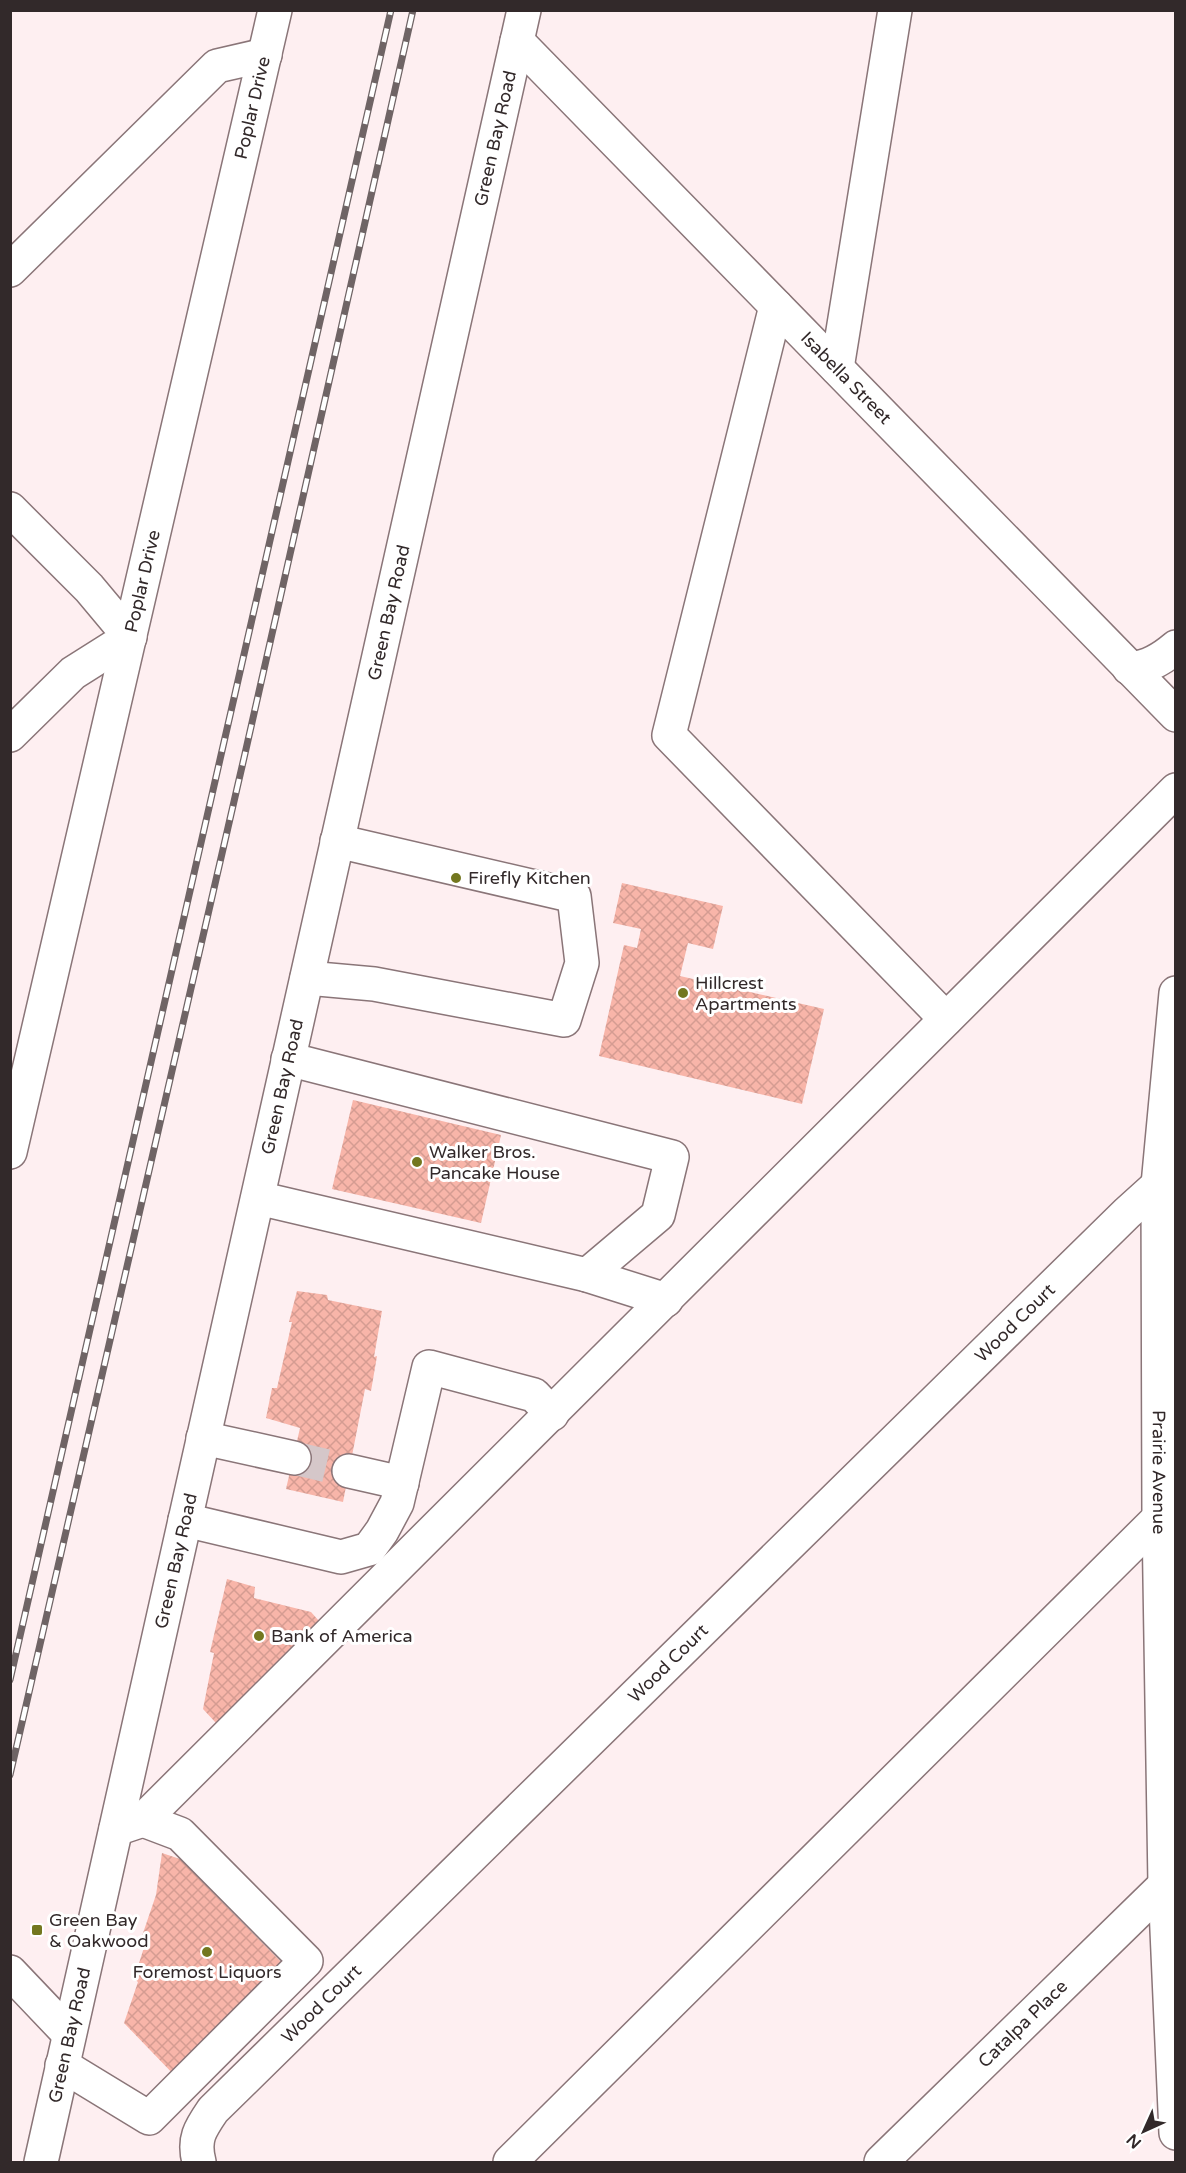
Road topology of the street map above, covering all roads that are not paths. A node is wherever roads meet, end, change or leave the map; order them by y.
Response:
1 (275, 10) edge
2 (895, 10) edge
3 (521, 26) edge
4 (265, 55) junction
5 (10, 270) edge
6 (776, 306) junction
7 (837, 368) junction
8 (10, 509) edge
9 (130, 637) junction
10 (1176, 647) edge
11 (1129, 668) junction
12 (1176, 715) edge
13 (10, 735) edge
14 (1176, 790) edge
15 (338, 841) junction
16 (307, 978) junction
17 (1176, 993) edge
18 (946, 1019) junction
19 (288, 1059) junction
20 (10, 1152) edge
21 (1158, 1185) junction
22 (258, 1198) junction
23 (587, 1275) junction
24 (666, 1300) junction
25 (552, 1414) junction
26 (203, 1438) junction
27 (294, 1458) tunnel mouth
28 (349, 1471) tunnel mouth
29 (402, 1483) junction
30 (1159, 1518) junction
31 (185, 1520) junction
32 (129, 1824) junction
33 (1165, 1885) junction
34 (10, 1972) edge
35 (69, 2034) junction
36 (62, 2065) junction
37 (1176, 2133) edge
38 (197, 2156) edge
39 (41, 2163) edge
40 (510, 2163) edge
41 (881, 2163) edge

1 - 4 street, Poplar Drive
2 - 7 street
3 - 6 street, Isabella Street
3 - 15 street, Green Bay Road
4 - 5 street
4 - 9 street, Poplar Drive
6 - 7 street, Isabella Street
6 - 18 street
7 - 11 street, Isabella Street
8 - 9 street
9 - 13 street
9 - 20 street, Poplar Drive
10 - 11 street
11 - 12 street, Isabella Street
14 - 18 street
15 - 16 street, Green Bay Road
15 - 16 street
16 - 19 street, Green Bay Road
17 - 21 street, Prairie Avenue
18 - 24 street
19 - 22 street, Green Bay Road
19 - 23 street
21 - 30 street, Prairie Avenue
21 - 38 street, Wood Court
22 - 23 street
22 - 26 street, Green Bay Road
23 - 24 street
24 - 25 street
25 - 29 street
25 - 32 street
26 - 27 street
26 - 31 street, Green Bay Road
28 - 29 street
29 - 31 street
30 - 33 street, Prairie Avenue
30 - 40 street
31 - 32 street, Green Bay Road
32 - 35 street, Green Bay Road
32 - 36 street
33 - 37 street, Prairie Avenue
33 - 41 street, Catalpa Place
34 - 35 street
35 - 36 street, Green Bay Road
36 - 39 street, Green Bay Road

